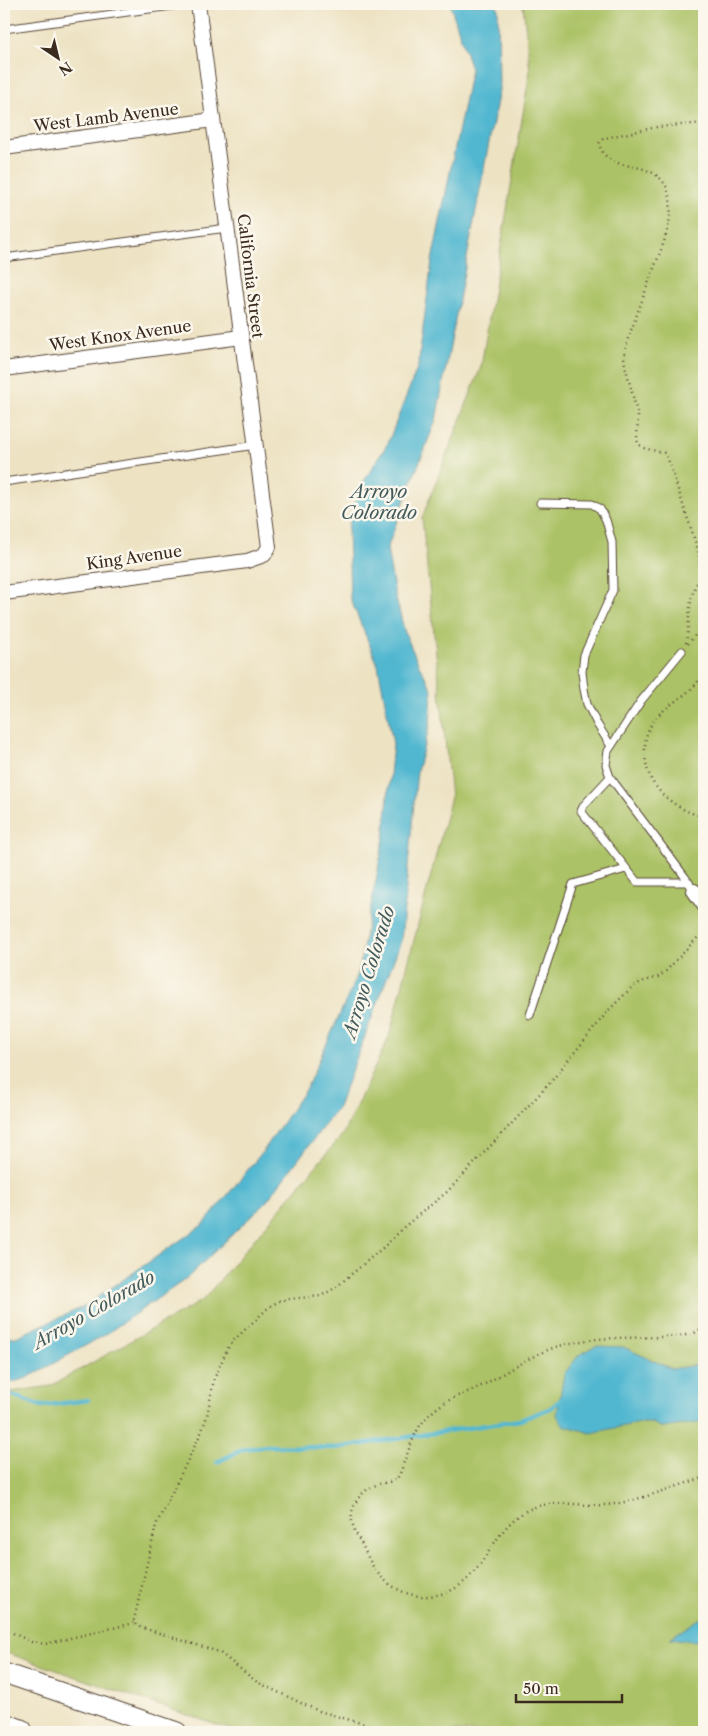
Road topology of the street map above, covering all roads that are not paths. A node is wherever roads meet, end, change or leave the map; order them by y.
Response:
1 (186, 4) edge
2 (198, 4) edge
3 (4, 29) edge
4 (213, 120) junction
5 (4, 148) edge
6 (227, 228) junction
7 (4, 258) edge
8 (241, 337) junction
9 (4, 369) edge
10 (256, 445) junction
11 (4, 482) edge
12 (540, 503) dead end
13 (266, 552) joint
14 (4, 593) edge
15 (682, 651) dead end
16 (611, 746) junction
17 (610, 777) junction
18 (626, 869) junction
19 (691, 887) junction
20 (704, 905) edge
21 (530, 1015) dead end
22 (4, 1673) edge
23 (89, 1703) junction
24 (4, 1726) edge
25 (20, 1732) edge
26 (131, 1732) edge
27 (177, 1732) edge

1 - 3 lane
2 - 4 street, California Street
4 - 5 street, West Lamb Avenue
4 - 6 street, California Street
6 - 7 lane
6 - 8 street, California Street
8 - 9 street, West Knox Avenue
8 - 10 street, California Street
10 - 11 lane
10 - 13 street, California Street
12 - 16 lane
13 - 14 street, King Avenue
15 - 16 lane
16 - 17 lane
17 - 18 lane
17 - 19 lane
18 - 19 lane
18 - 21 lane
19 - 20 street
22 - 23 main road
23 - 26 main road
23 - 27 main road
24 - 25 highway

